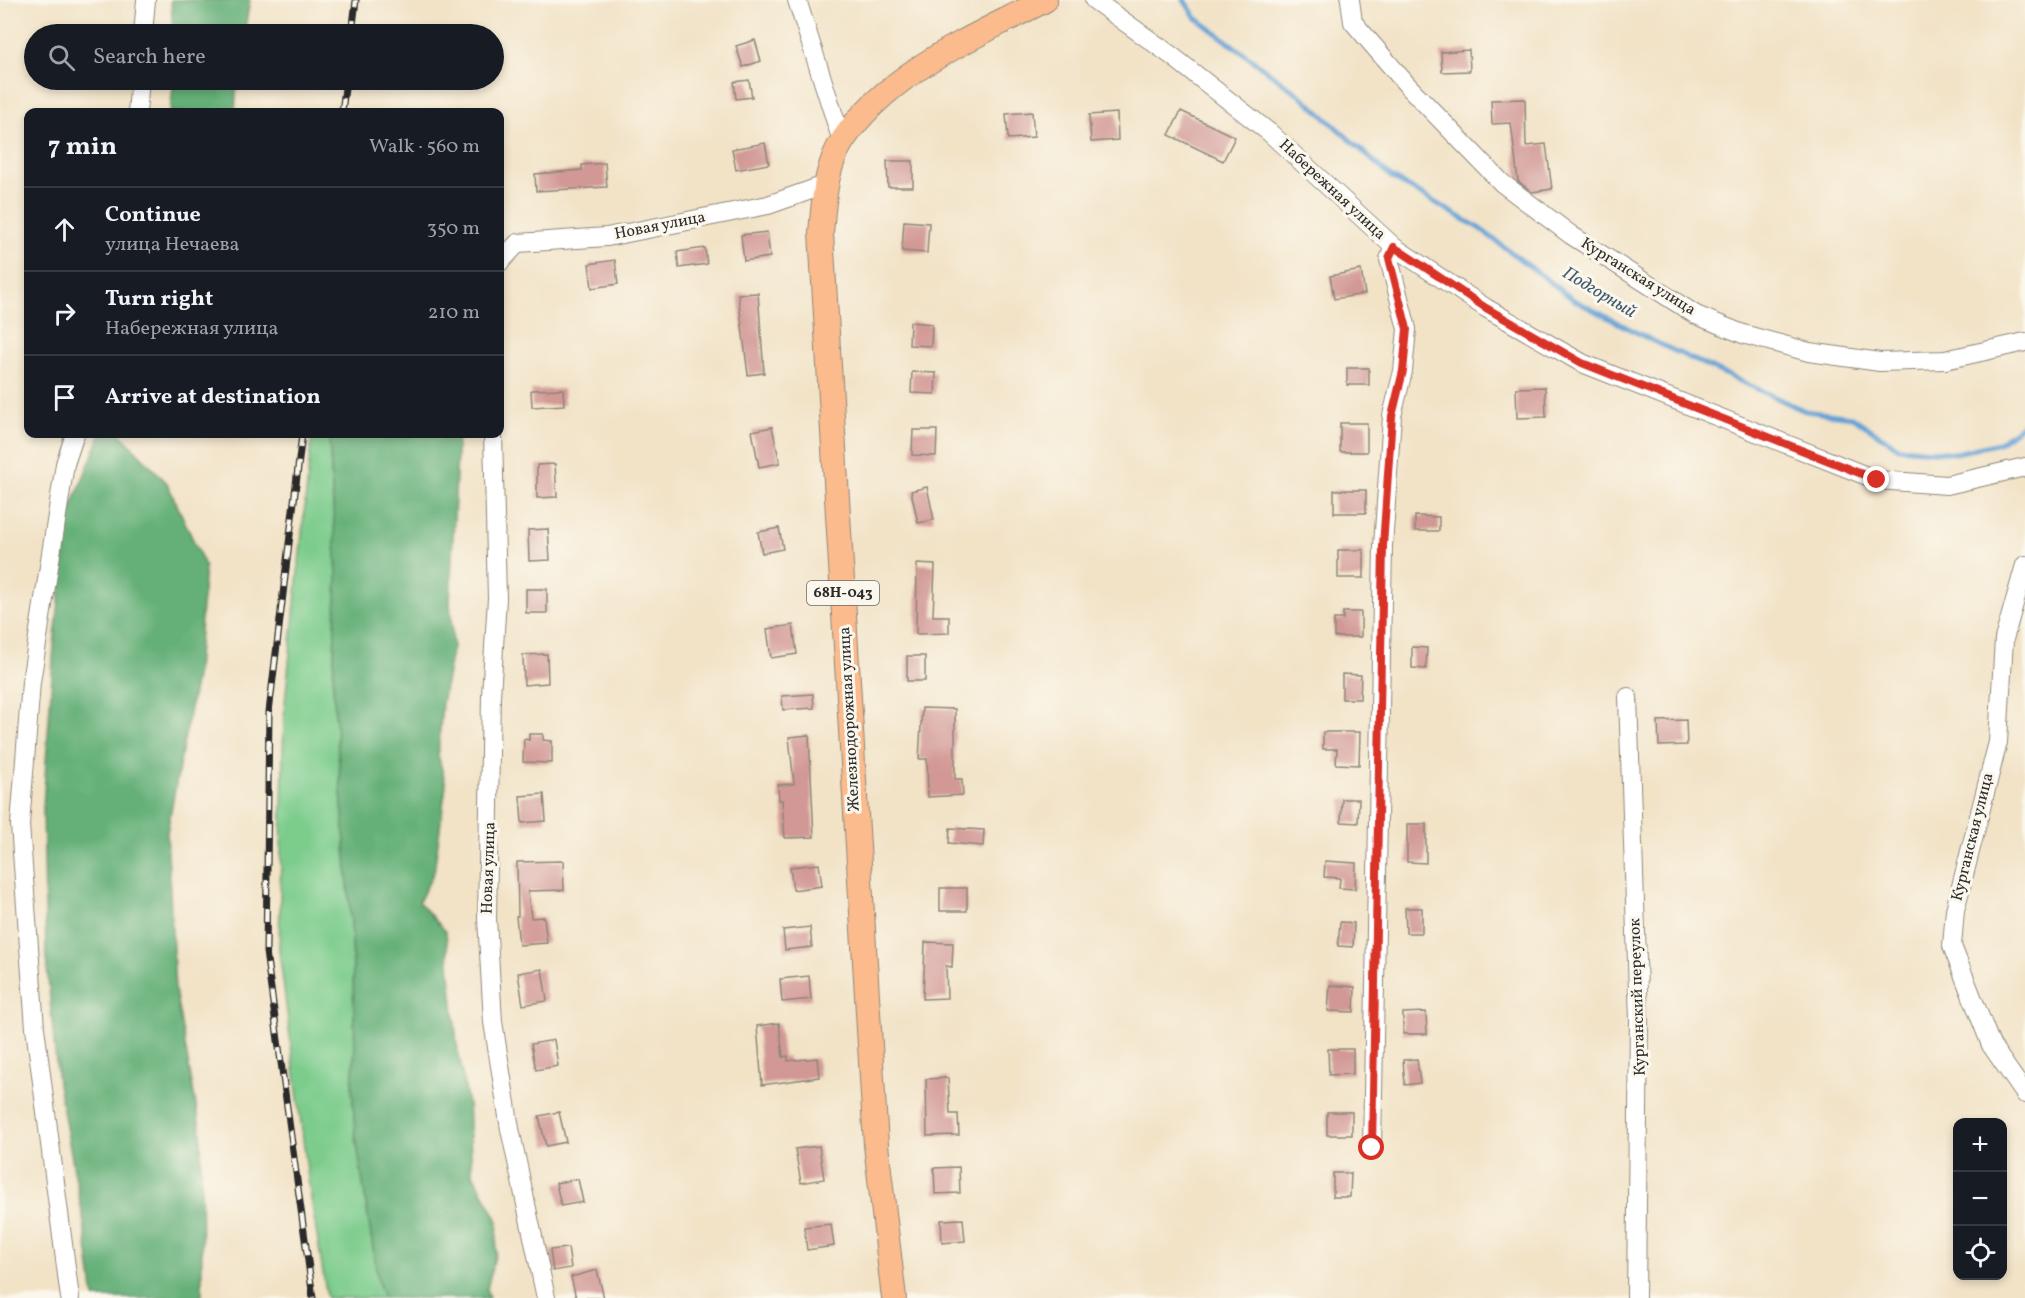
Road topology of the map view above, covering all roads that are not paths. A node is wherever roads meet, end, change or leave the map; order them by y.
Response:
1 (146, 0) edge
2 (797, 0) edge
3 (1046, 0) edge
4 (1094, 0) edge
5 (1350, 0) edge
6 (144, 24) edge
7 (139, 90) edge
8 (137, 108) edge
9 (842, 141) junction
10 (825, 185) junction
11 (1394, 247) junction
12 (504, 258) edge
13 (2025, 342) edge
14 (74, 438) edge
15 (493, 438) edge
16 (2025, 467) edge
17 (2025, 565) edge
18 (1628, 697) dead end
19 (2025, 1094) edge
20 (1372, 1148) dead end
21 (70, 1298) edge
22 (546, 1298) edge
23 (894, 1298) edge
24 (1636, 1298) edge

1 - 6 street
2 - 9 street
3 - 9 main road, Железнодорожная улица / 68Н-043
4 - 11 street, Набережная улица
5 - 13 street, Курганская улица
7 - 8 street
9 - 10 main road, Железнодорожная улица / 68Н-043
10 - 12 street, Новая улица
10 - 23 main road, Железнодорожная улица / 68Н-043
11 - 16 street, Набережная улица
11 - 20 street
14 - 21 street
15 - 22 street, Новая улица
17 - 19 street, Курганская улица
18 - 24 street, Курганский переулок

